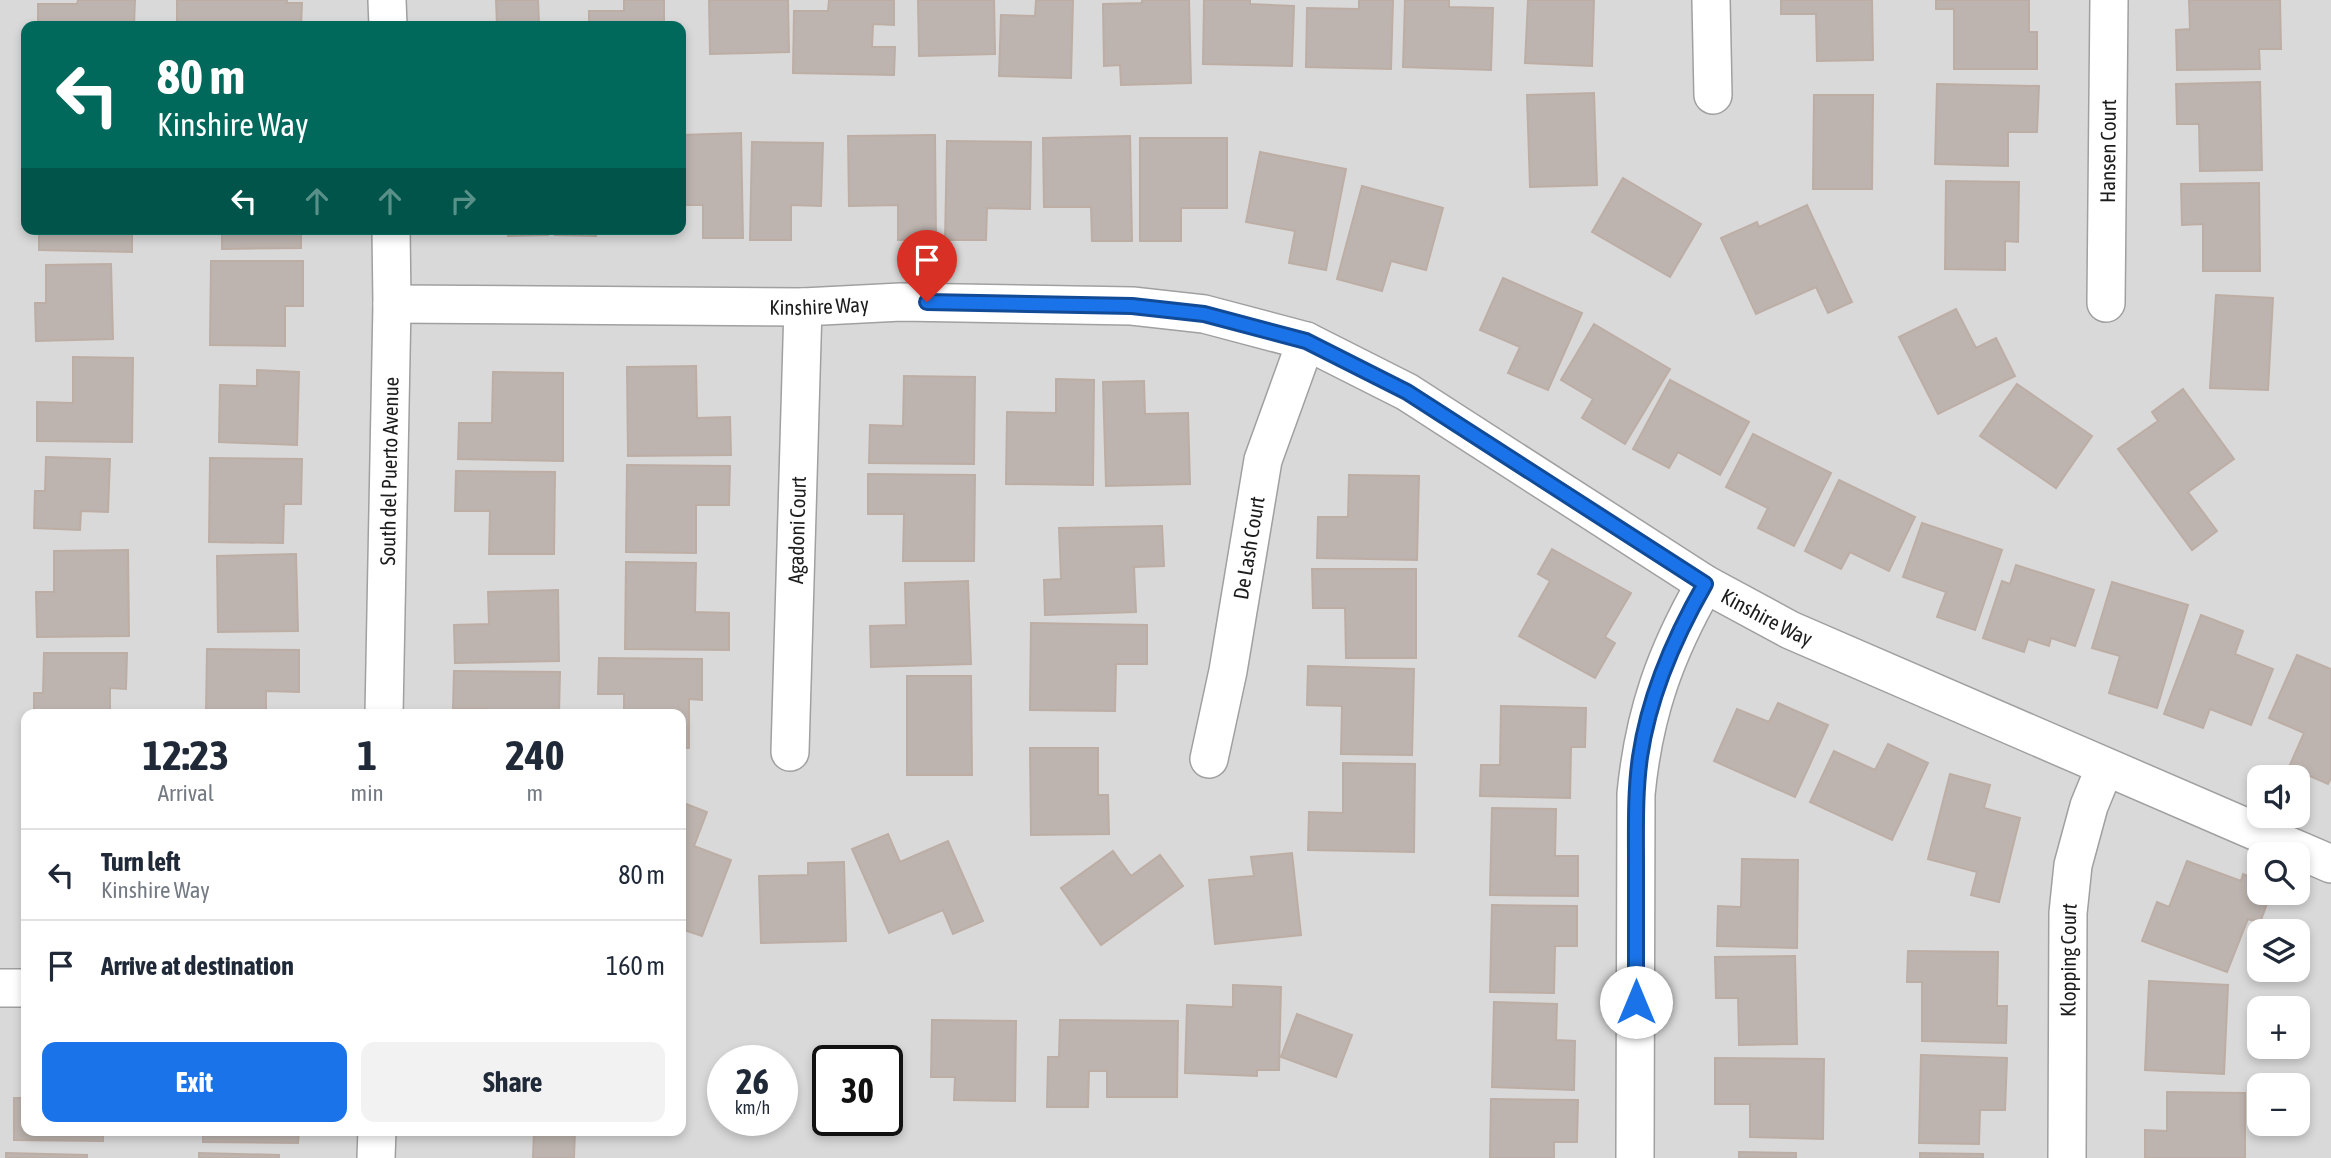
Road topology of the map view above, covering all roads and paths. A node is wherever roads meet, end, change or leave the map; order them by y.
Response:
1 (387, 0) edge
2 (1711, 0) edge
3 (2109, 0) edge
4 (388, 21) edge
5 (1713, 95) dead end
6 (391, 235) edge
7 (2106, 303) dead end
8 (392, 304) junction
9 (803, 307) junction
10 (1306, 341) junction
11 (1705, 584) junction
12 (384, 709) edge
13 (790, 752) dead end
14 (1209, 759) dead end
15 (2105, 767) junction
16 (2331, 864) edge
17 (0, 988) edge
18 (21, 988) edge
19 (377, 1136) edge
20 (376, 1158) edge
21 (1636, 1158) edge
22 (2067, 1158) edge

1 - 4 street
2 - 5 street
3 - 7 street, Hansen Court
6 - 8 street, South del Puerto Avenue
8 - 9 street, Kinshire Way
8 - 12 street, South del Puerto Avenue
9 - 10 street, Kinshire Way
9 - 13 street, Agadoni Court
10 - 11 street, Kinshire Way
10 - 14 street, De Lash Court
11 - 15 street, Kinshire Way
11 - 21 street
15 - 16 street, Kinshire Way
15 - 22 street, Klopping Court
17 - 18 street
19 - 20 street

